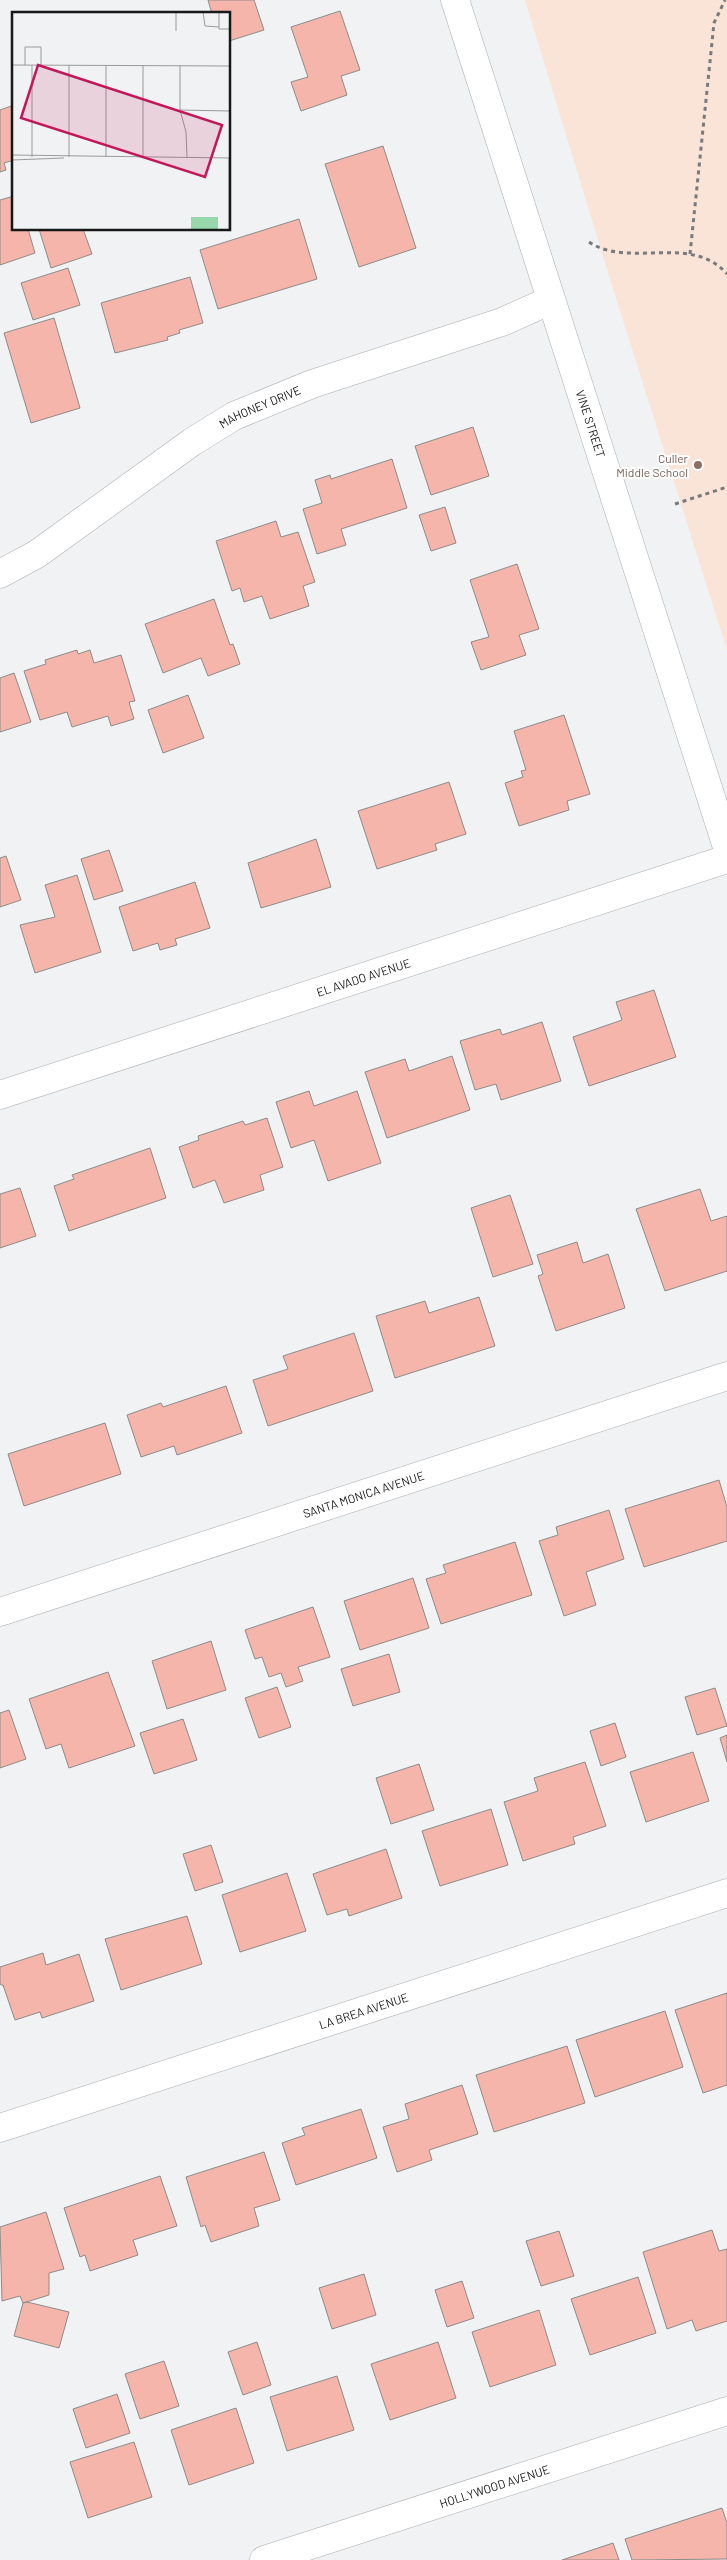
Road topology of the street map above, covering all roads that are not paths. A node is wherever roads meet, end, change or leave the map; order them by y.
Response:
1 (455, 0) edge
2 (551, 300) junction
3 (0, 574) edge
4 (727, 847) edge
5 (727, 859) edge
6 (0, 1095) edge
7 (727, 1376) edge
8 (0, 1612) edge
9 (727, 1893) edge
10 (0, 2128) edge
11 (727, 2411) edge
12 (264, 2560) edge

1 - 2 street, VINE STREET
2 - 3 street, MAHONEY DRIVE
2 - 4 street, VINE STREET
5 - 6 street, EL AVADO AVENUE
7 - 8 street, SANTA MONICA AVENUE
9 - 10 street, LA BREA AVENUE
11 - 12 street, HOLLYWOOD AVENUE

